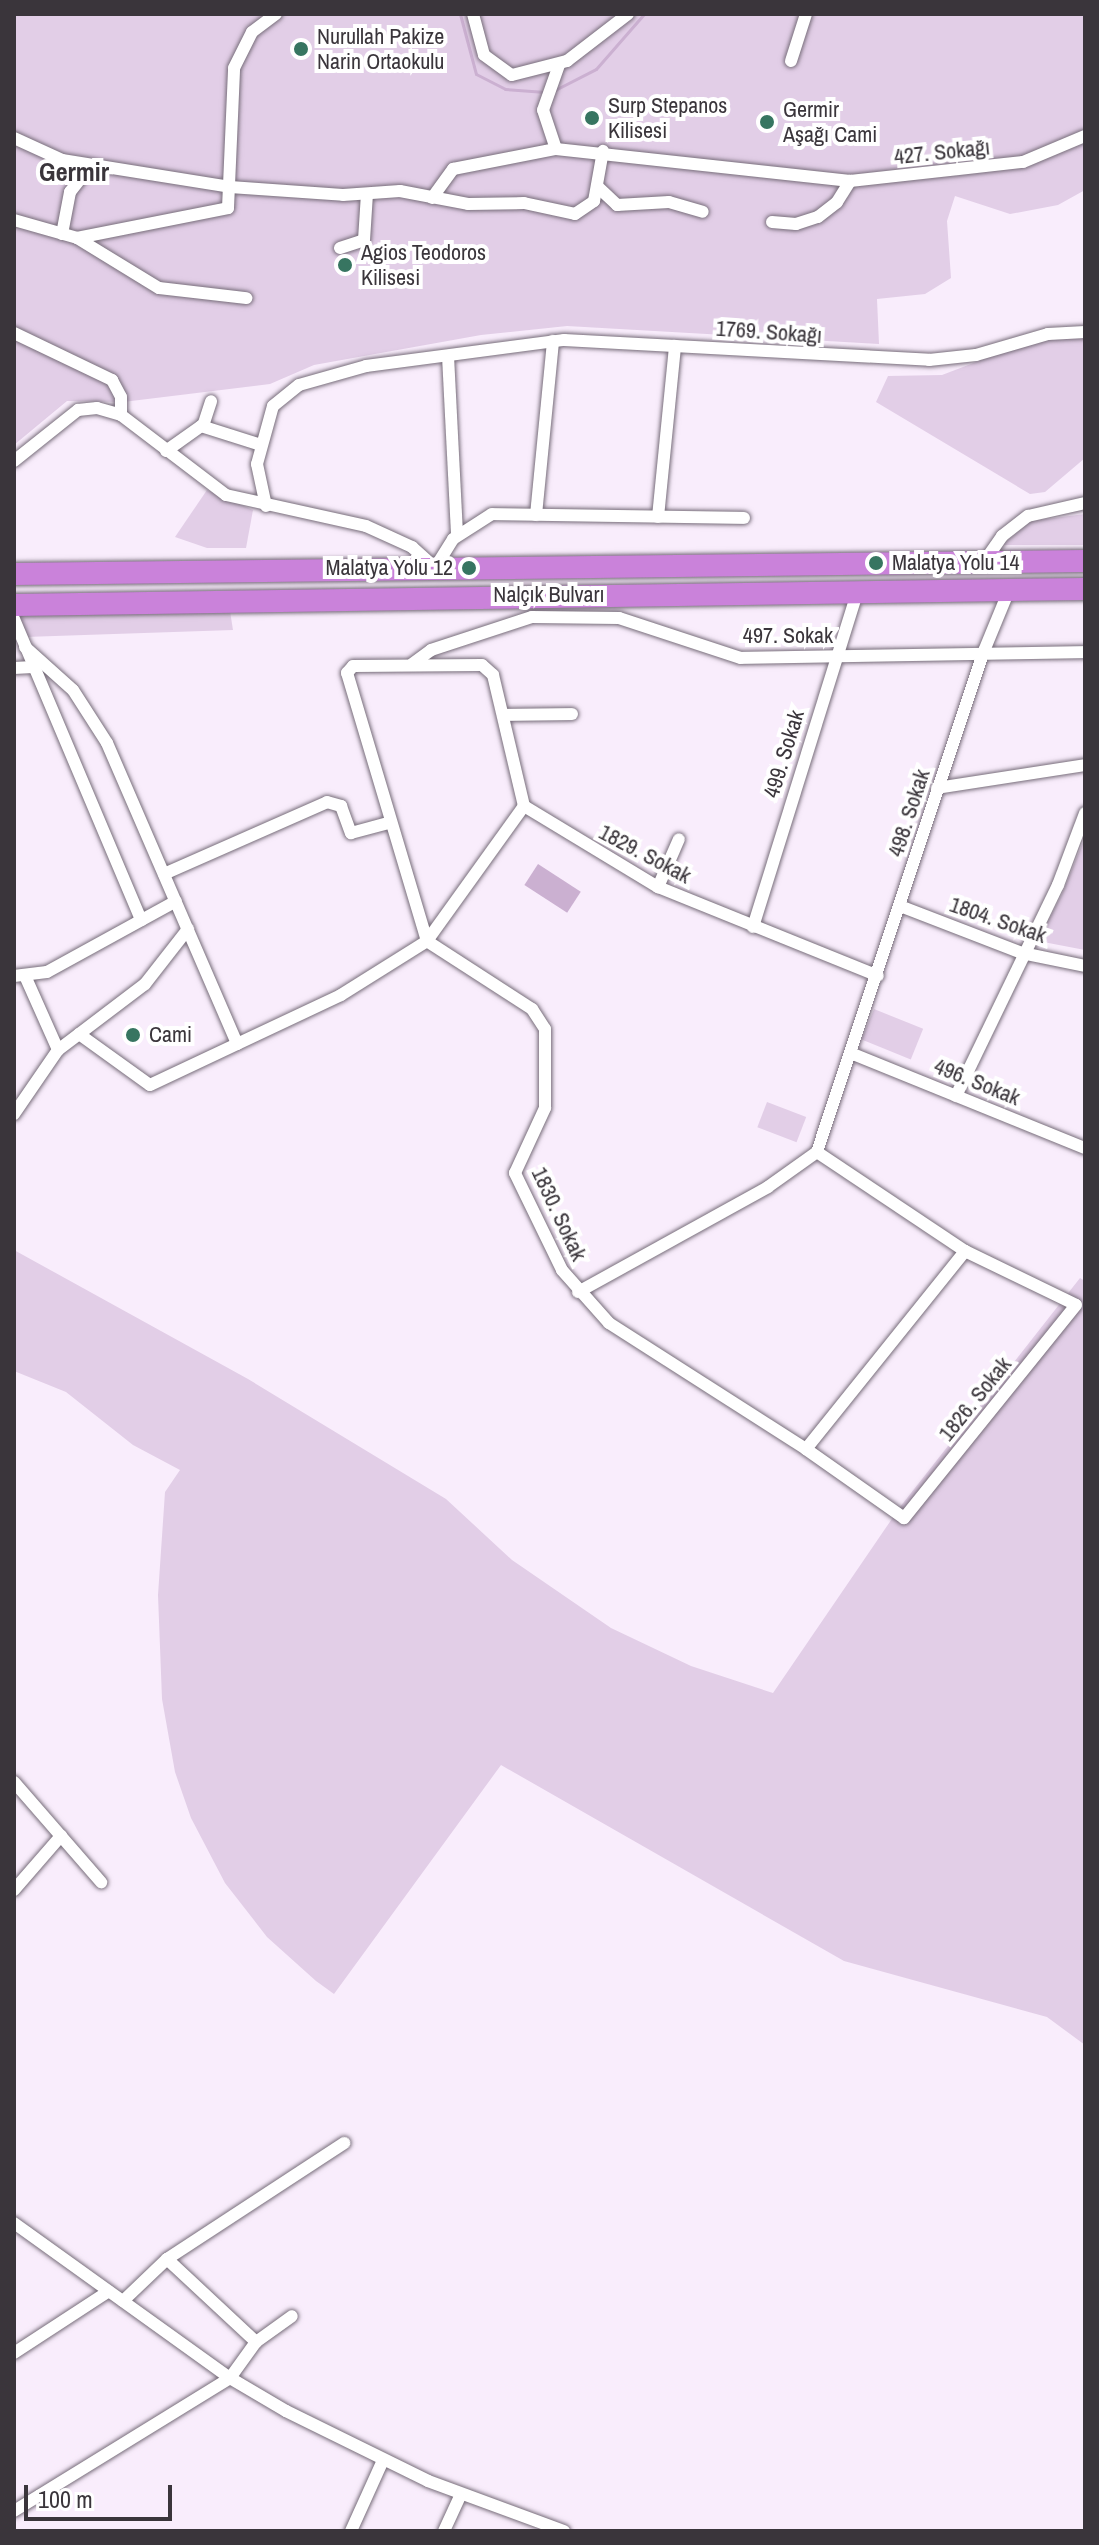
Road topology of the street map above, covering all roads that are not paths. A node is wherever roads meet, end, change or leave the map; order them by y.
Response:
1 (276, 14) edge
2 (473, 14) edge
3 (628, 14) edge
4 (806, 14) edge
5 (791, 61) dead end
6 (559, 65) junction
7 (1085, 136) edge
8 (14, 138) edge
9 (556, 149) junction
10 (603, 151) junction
11 (90, 166) junction
12 (850, 181) junction
13 (230, 187) junction
14 (599, 188) junction
15 (367, 194) junction
16 (432, 198) junction
17 (703, 212) dead end
18 (14, 220) edge
19 (772, 222) dead end
20 (62, 234) junction
21 (77, 238) junction
22 (340, 248) dead end
23 (246, 298) dead end
24 (1085, 332) edge
25 (14, 333) edge
26 (553, 341) junction
27 (675, 346) junction
28 (448, 356) junction
29 (211, 401) dead end
30 (121, 415) junction
31 (203, 426) junction
32 (261, 445) junction
33 (166, 451) junction
34 (16, 457) edge
35 (1085, 503) edge
36 (266, 506) junction
37 (536, 515) junction
38 (658, 517) junction
39 (744, 518) dead end
40 (457, 535) junction
41 (1085, 561) edge
42 (984, 562) junction
43 (435, 568) junction
44 (14, 574) edge
45 (1010, 588) junction
46 (1085, 589) edge
47 (857, 593) junction
48 (14, 605) edge
49 (14, 619) edge
50 (25, 647) junction
51 (984, 651) junction
52 (1085, 652) edge
53 (834, 656) junction
54 (412, 664) junction
55 (33, 667) junction
56 (14, 668) edge
57 (572, 714) dead end
58 (503, 715) junction
59 (1085, 765) edge
60 (937, 788) junction
61 (524, 806) junction
62 (1085, 813) edge
63 (389, 823) junction
64 (679, 839) dead end
65 (164, 874) junction
66 (658, 887) junction
67 (176, 901) junction
68 (900, 906) junction
69 (141, 920) junction
70 (753, 927) junction
71 (188, 929) junction
72 (427, 941) junction
73 (1022, 953) junction
74 (1085, 966) edge
75 (878, 976) junction
76 (20, 977) edge
77 (79, 1034) junction
78 (237, 1044) junction
79 (58, 1050) junction
80 (853, 1054) junction
81 (956, 1096) junction
82 (14, 1114) edge
83 (1085, 1148) edge
84 (817, 1152) junction
85 (965, 1251) junction
86 (578, 1292) junction
87 (806, 1449) junction
88 (904, 1518) joint
89 (14, 1782) edge
90 (61, 1836) junction
91 (101, 1882) dead end
92 (14, 1890) edge
93 (344, 2143) dead end
94 (14, 2223) edge
95 (167, 2259) junction
96 (109, 2291) junction
97 (123, 2301) junction
98 (292, 2316) dead end
99 (256, 2342) junction
100 (14, 2353) edge
101 (230, 2378) junction
102 (383, 2460) junction
103 (461, 2494) junction
104 (14, 2511) edge
105 (351, 2531) edge
106 (444, 2531) edge
107 (564, 2531) edge

1 - 13 street
2 - 6 street
3 - 6 street
4 - 5 street
6 - 9 street
7 - 12 street, 427. Sokağı
8 - 11 street
9 - 10 street, 427. Sokağı
9 - 16 street, 427. Sokağı
10 - 12 street, 427. Sokağı
10 - 14 street
11 - 13 street
11 - 20 street
12 - 19 street
13 - 15 street
13 - 21 street
14 - 16 street
14 - 17 street
15 - 16 street
15 - 22 street
18 - 20 street
20 - 21 street
21 - 23 street
24 - 27 street, 1769. Sokağı
25 - 30 street
26 - 27 street, 1769. Sokağı
26 - 28 street, 1769. Sokağı
26 - 37 street
27 - 38 street
28 - 32 street, 1769. Sokağı
28 - 40 street
29 - 31 street
30 - 33 street
30 - 34 street
31 - 32 street
31 - 33 street
32 - 36 street, 1769. Sokağı
33 - 36 street
35 - 42 street
36 - 43 street
37 - 38 street
37 - 40 street
38 - 39 street
40 - 43 street
41 - 42 highway, Nalçık Bulvarı
42 - 43 highway, Nalçık Bulvarı
43 - 44 highway, Nalçık Bulvarı
45 - 46 highway, Nalçık Bulvarı
45 - 47 highway, Nalçık Bulvarı
45 - 51 street, 498. Sokak
47 - 48 highway, Nalçık Bulvarı
47 - 53 street, 499. Sokak
49 - 50 street
50 - 55 street
50 - 65 street
51 - 52 street, 497. Sokak
51 - 53 street, 497. Sokak
51 - 60 street, 498. Sokak
53 - 54 street, 497. Sokak
53 - 70 street, 499. Sokak
54 - 58 street
54 - 63 street
55 - 56 street
55 - 69 street
57 - 58 street
58 - 61 street
59 - 60 street
60 - 68 street, 498. Sokak
61 - 66 street, 1829. Sokak
61 - 72 street
62 - 73 street
63 - 65 street
63 - 72 street
64 - 66 street
65 - 67 street
66 - 70 street, 1829. Sokak
67 - 69 street
67 - 71 street
68 - 73 street, 1804. Sokak
68 - 75 street, 498. Sokak
69 - 76 street
70 - 75 street, 1829. Sokak
71 - 77 street
71 - 78 street
72 - 78 street
72 - 86 street, 1830. Sokak
73 - 74 street, 1804. Sokak
73 - 81 street
75 - 80 street, 498. Sokak
76 - 79 street
77 - 78 street
77 - 79 street
79 - 82 street
80 - 81 street, 496. Sokak
80 - 84 street, 498. Sokak
81 - 83 street, 496. Sokak
84 - 85 street
84 - 86 street
85 - 87 street
85 - 88 street, 1826. Sokak
86 - 87 street, 1830. Sokak
87 - 88 street, 1830. Sokak
89 - 90 street
90 - 91 street
90 - 92 street
93 - 95 street
94 - 96 street
95 - 97 street
95 - 99 street
96 - 97 street
96 - 100 street
97 - 101 street
98 - 99 street
99 - 101 street
101 - 102 street
101 - 104 street
102 - 103 street
102 - 105 street
103 - 106 street
103 - 107 street

